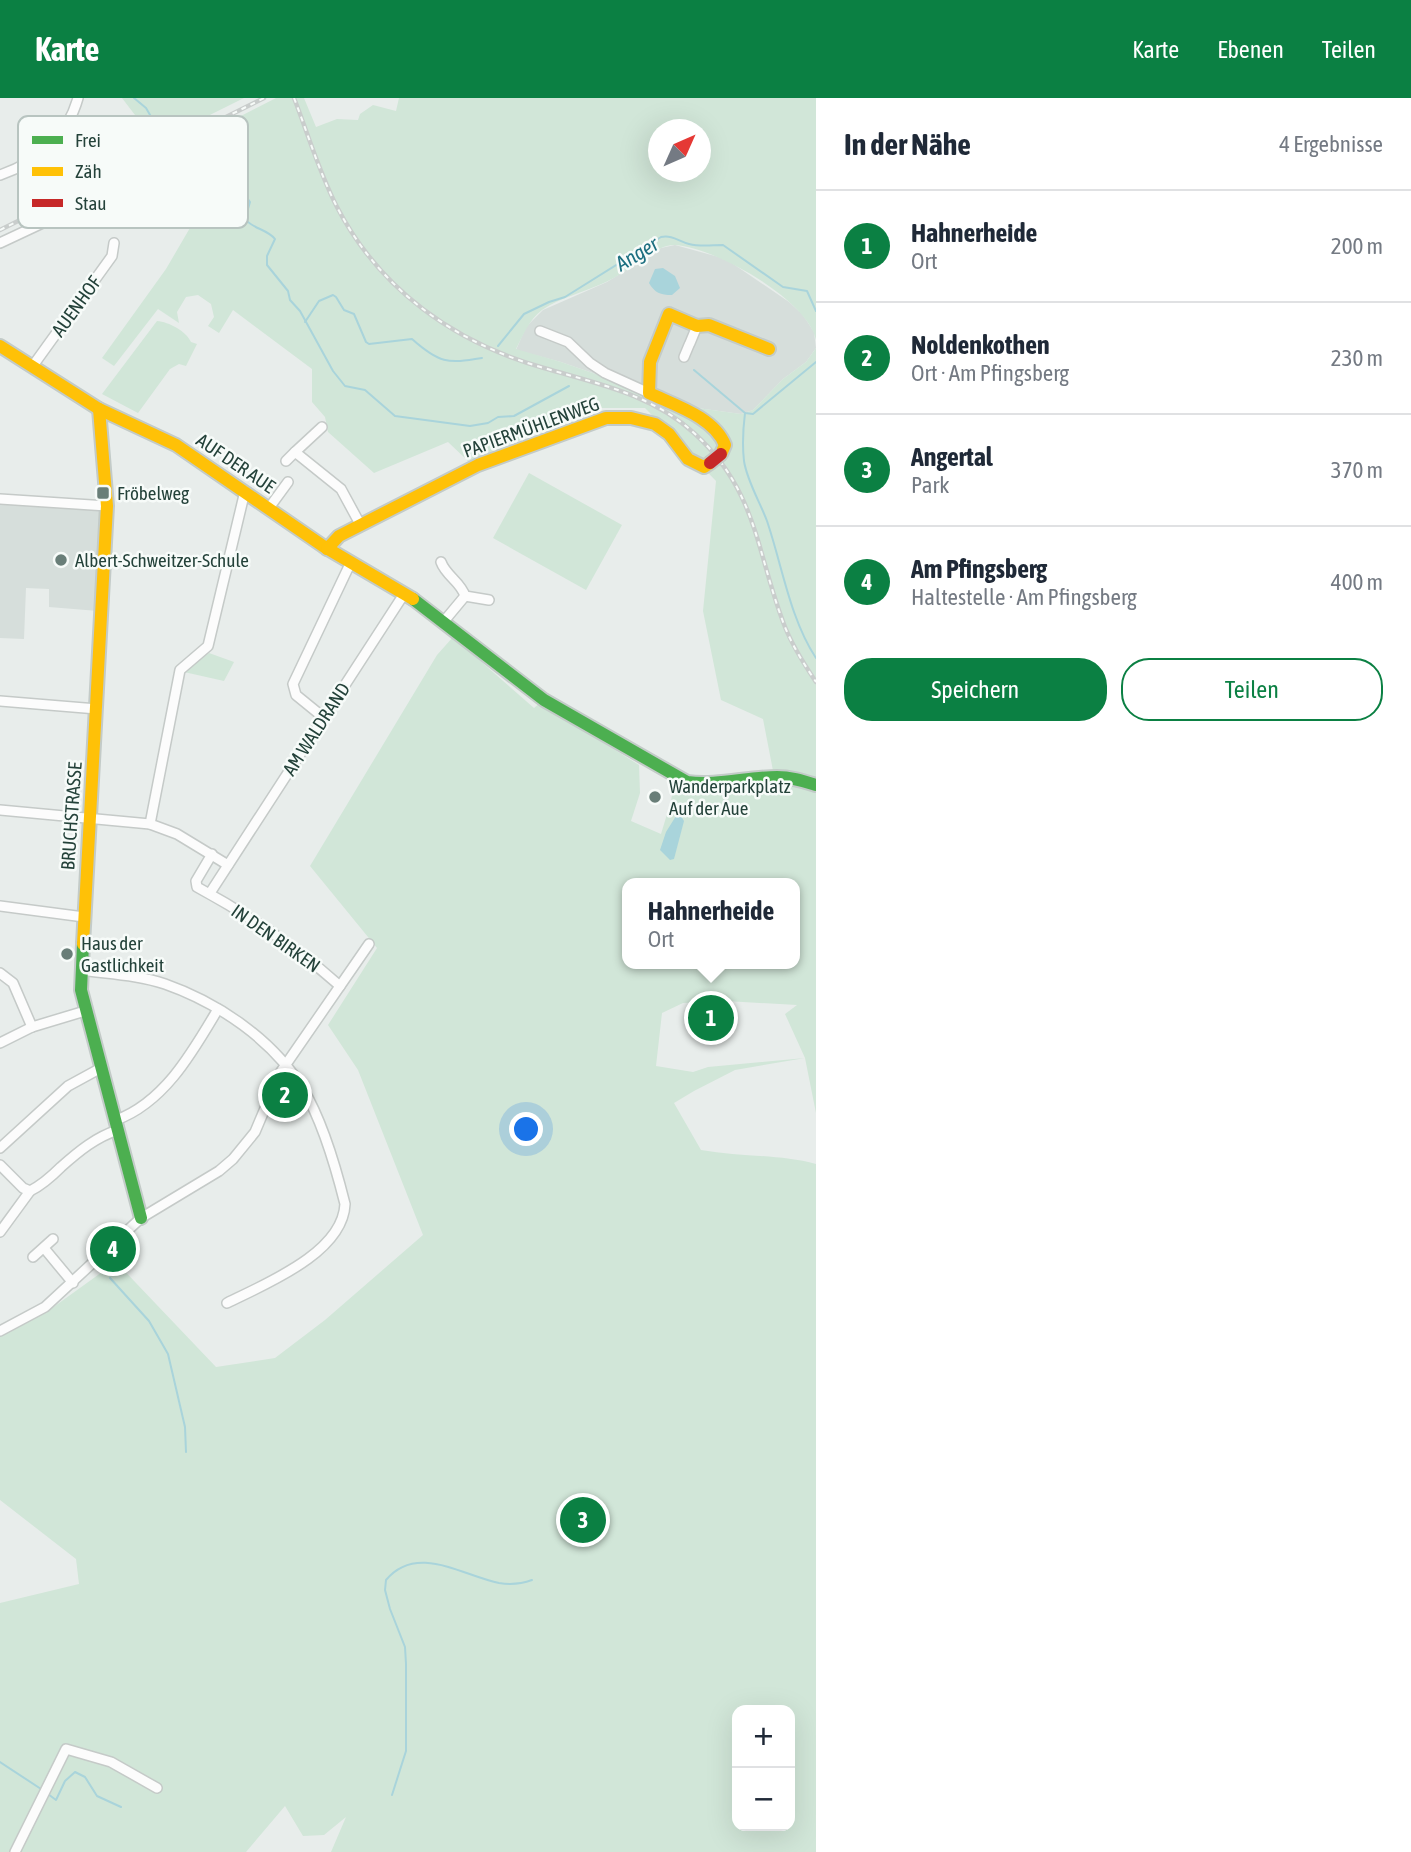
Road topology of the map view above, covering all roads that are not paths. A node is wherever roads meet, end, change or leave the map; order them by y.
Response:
1 (78, 98) edge
2 (72, 116) edge
3 (18, 167) edge
4 (0, 174) edge
5 (32, 228) edge
6 (0, 243) edge
7 (114, 243) dead end
8 (697, 326) junction
9 (540, 331) dead end
10 (0, 346) edge
11 (769, 349) dead end
12 (684, 357) dead end
13 (32, 367) junction
14 (649, 393) junction
15 (99, 409) junction
16 (322, 427) dead end
17 (295, 452) junction
18 (286, 461) dead end
19 (288, 482) dead end
20 (245, 491) junction
21 (0, 499) edge
22 (107, 506) junction
23 (268, 508) junction
24 (360, 524) junction
25 (327, 549) junction
26 (441, 562) dead end
27 (350, 564) junction
28 (404, 594) junction
29 (465, 596) junction
30 (489, 600) dead end
31 (446, 620) junction
32 (0, 701) edge
33 (97, 709) junction
34 (323, 717) junction
35 (816, 785) edge
36 (0, 810) edge
37 (91, 818) junction
38 (150, 824) junction
39 (212, 855) junction
40 (228, 865) junction
41 (210, 893) junction
42 (0, 906) edge
43 (84, 917) junction
44 (369, 944) dead end
45 (81, 970) junction
46 (0, 973) edge
47 (340, 986) junction
48 (218, 1009) junction
49 (85, 1011) junction
50 (32, 1027) junction
51 (0, 1044) edge
52 (285, 1066) junction
53 (101, 1068) junction
54 (117, 1125) junction
55 (0, 1148) edge
56 (0, 1165) edge
57 (30, 1191) junction
58 (141, 1218) junction
59 (0, 1232) edge
60 (53, 1239) dead end
61 (44, 1248) junction
62 (33, 1257) dead end
63 (73, 1283) junction
64 (227, 1303) dead end
65 (0, 1331) edge
66 (156, 1788) dead end
67 (15, 1852) edge

1 - 2 street
3 - 4 street
5 - 6 street
7 - 13 street, AUENHOF
8 - 11 street
8 - 12 street
8 - 14 street
9 - 14 street, PAPIERMÜHLENWEG
10 - 13 street, AUF DER AUE
13 - 15 street, AUF DER AUE
14 - 24 street, PAPIERMÜHLENWEG, bridge
15 - 20 street, AUF DER AUE
15 - 22 street, BRUCHSTRASSE
16 - 17 street
17 - 18 street
17 - 24 street
19 - 23 street
20 - 23 street, AUF DER AUE
20 - 38 street
21 - 22 street
22 - 33 street, BRUCHSTRASSE
23 - 25 street, AUF DER AUE
24 - 25 street, PAPIERMÜHLENWEG
25 - 27 street, AUF DER AUE
26 - 29 street
27 - 28 street, AUF DER AUE
27 - 34 street
28 - 31 street, AUF DER AUE
28 - 34 street, AM WALDRAND
29 - 30 street
29 - 31 street
31 - 35 street, AUF DER AUE
32 - 33 street
33 - 37 street, BRUCHSTRASSE
34 - 40 street, AM WALDRAND
36 - 37 street
37 - 38 street
37 - 43 street, BRUCHSTRASSE
38 - 39 street
39 - 40 street
39 - 41 street, IN DEN BIRKEN
40 - 41 street, IN DEN BIRKEN
41 - 47 street, IN DEN BIRKEN
42 - 43 street
43 - 45 street, BRUCHSTRASSE
44 - 47 street, IN DEN BIRKEN
45 - 48 street
45 - 49 street, BRUCHSTRASSE
46 - 50 street
47 - 52 street, IN DEN BIRKEN
48 - 52 street
48 - 54 street
49 - 50 street
49 - 53 street, BRUCHSTRASSE
50 - 51 street
52 - 58 street, IN DEN BIRKEN
52 - 64 street
53 - 54 street, BRUCHSTRASSE
53 - 55 street
54 - 57 street
54 - 58 street, BRUCHSTRASSE
56 - 57 street
57 - 59 street
58 - 63 street, IN DEN BIRKEN
60 - 61 street
61 - 62 street
61 - 63 street
63 - 65 street, IN DEN BIRKEN
66 - 67 street

